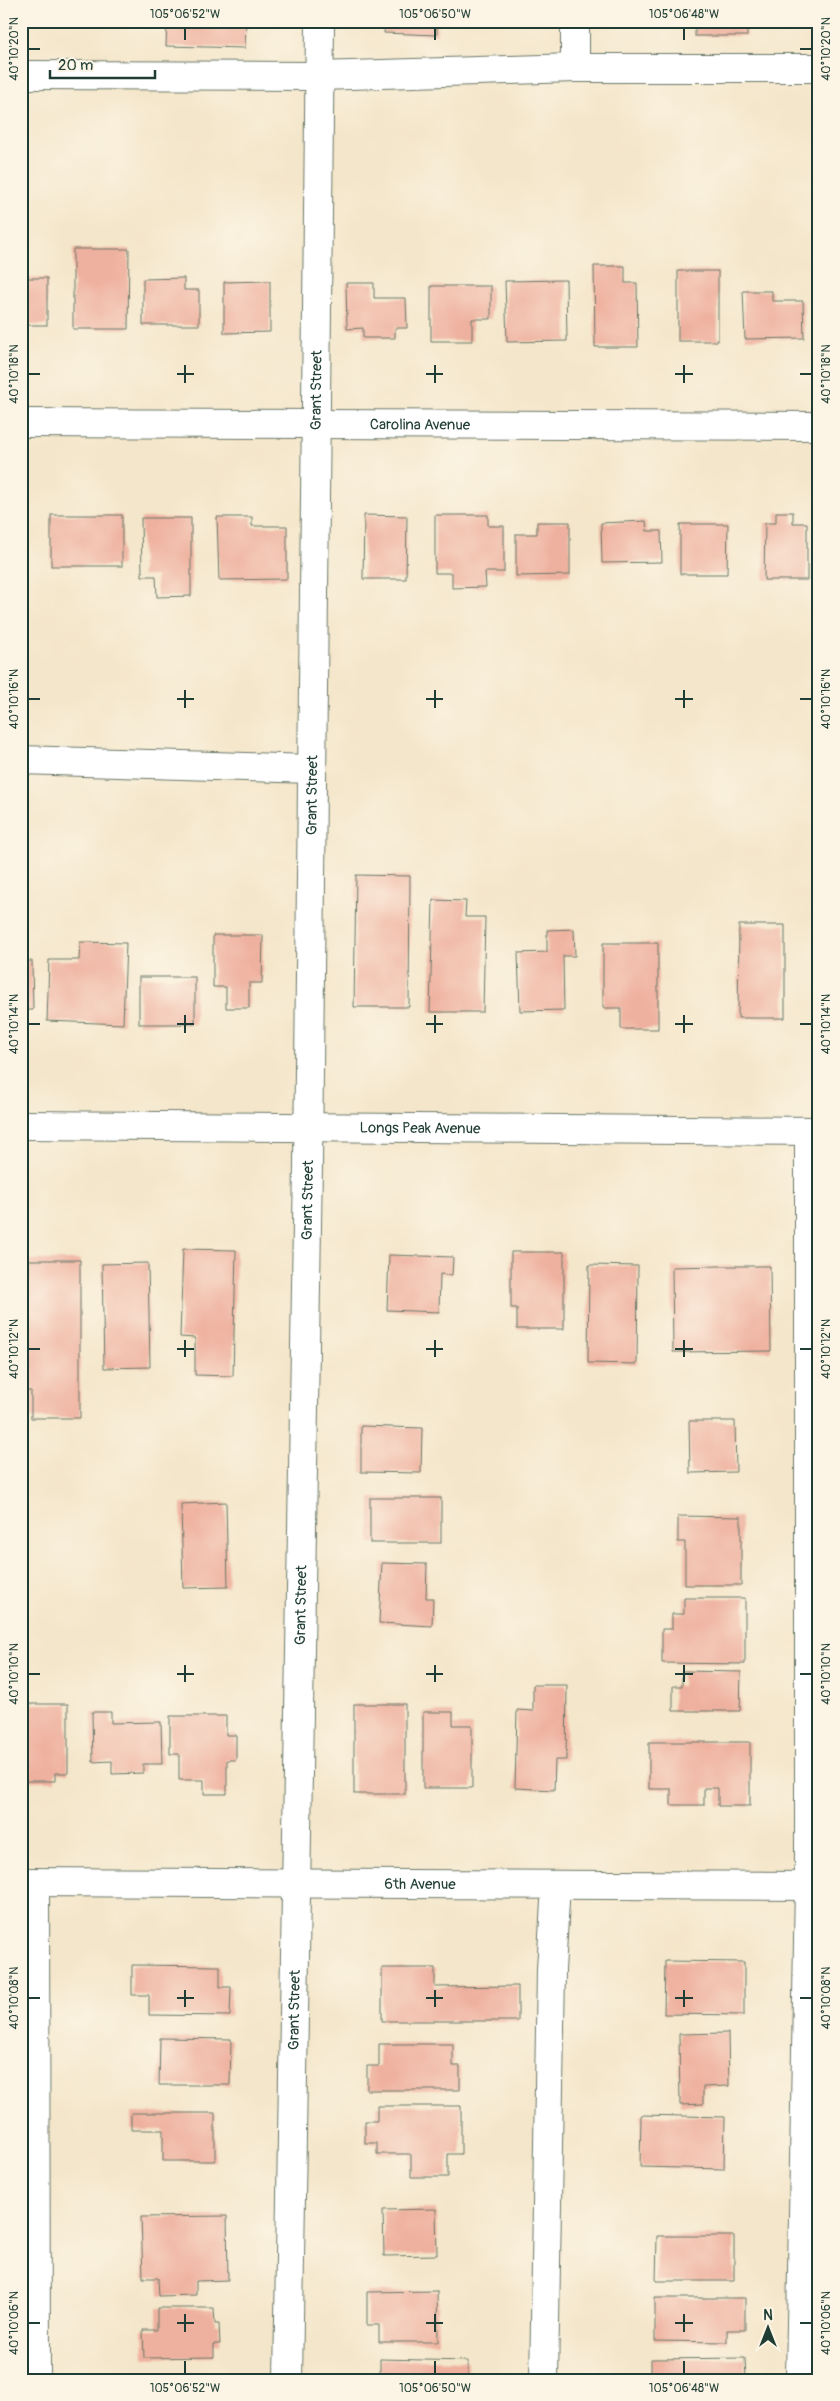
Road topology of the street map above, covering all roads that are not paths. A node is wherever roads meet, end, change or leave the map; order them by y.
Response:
1 (320, 21) edge
2 (575, 21) edge
3 (574, 68) junction
4 (819, 68) edge
5 (21, 75) edge
6 (319, 76) junction
7 (21, 423) edge
8 (314, 425) junction
9 (819, 426) edge
10 (21, 760) edge
11 (311, 769) junction
12 (21, 1125) edge
13 (308, 1126) junction
14 (814, 1130) edge
15 (28, 1882) edge
16 (296, 1884) junction
17 (556, 1885) junction
18 (814, 1886) edge
19 (36, 2380) edge
20 (288, 2380) edge
21 (544, 2380) edge
22 (800, 2380) edge

1 - 6 street, Grant Street
2 - 3 street
3 - 4 street
3 - 6 street
5 - 6 street
6 - 8 street, Grant Street
7 - 8 street, Carolina Avenue
8 - 9 street, Carolina Avenue
8 - 11 street, Grant Street
10 - 11 street
11 - 13 street, Grant Street
12 - 13 street, Longs Peak Avenue
13 - 14 street, Longs Peak Avenue
13 - 16 street, Grant Street
14 - 18 street
15 - 16 street, 6th Avenue
15 - 19 street
16 - 17 street, 6th Avenue
16 - 20 street, Grant Street
17 - 18 street, 6th Avenue
17 - 21 street
18 - 22 street

